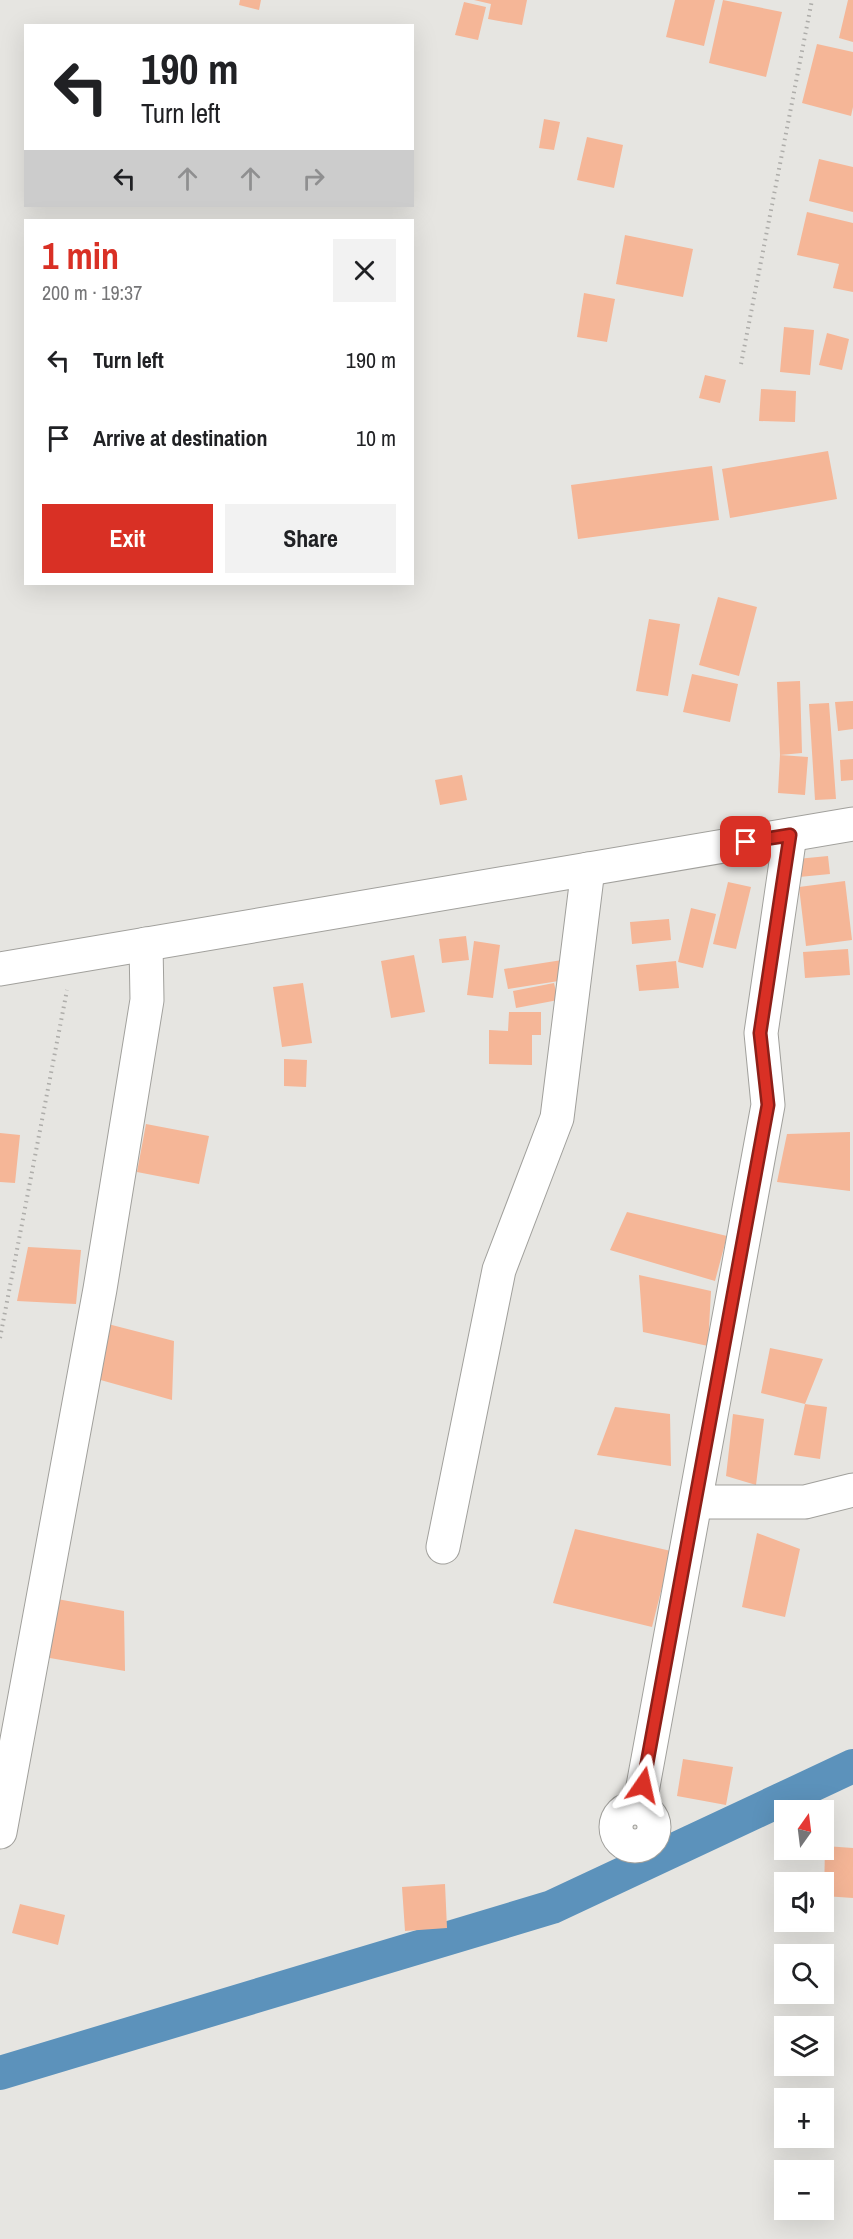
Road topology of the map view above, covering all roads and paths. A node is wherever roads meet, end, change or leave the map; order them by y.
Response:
1 (812, 0) edge
2 (741, 364) dead end
3 (853, 824) edge
4 (790, 835) junction
5 (588, 869) junction
6 (146, 944) junction
7 (74, 957) junction
8 (0, 969) edge
9 (0, 1338) edge
10 (853, 1490) edge
11 (697, 1502) junction
12 (443, 1547) dead end
13 (639, 1808) dead end
14 (0, 1832) edge

1 - 2 path
3 - 4 street
4 - 5 street
4 - 11 street
5 - 6 street
5 - 12 street
6 - 7 street
6 - 14 street
7 - 8 street
7 - 9 path
10 - 11 street
11 - 13 street

